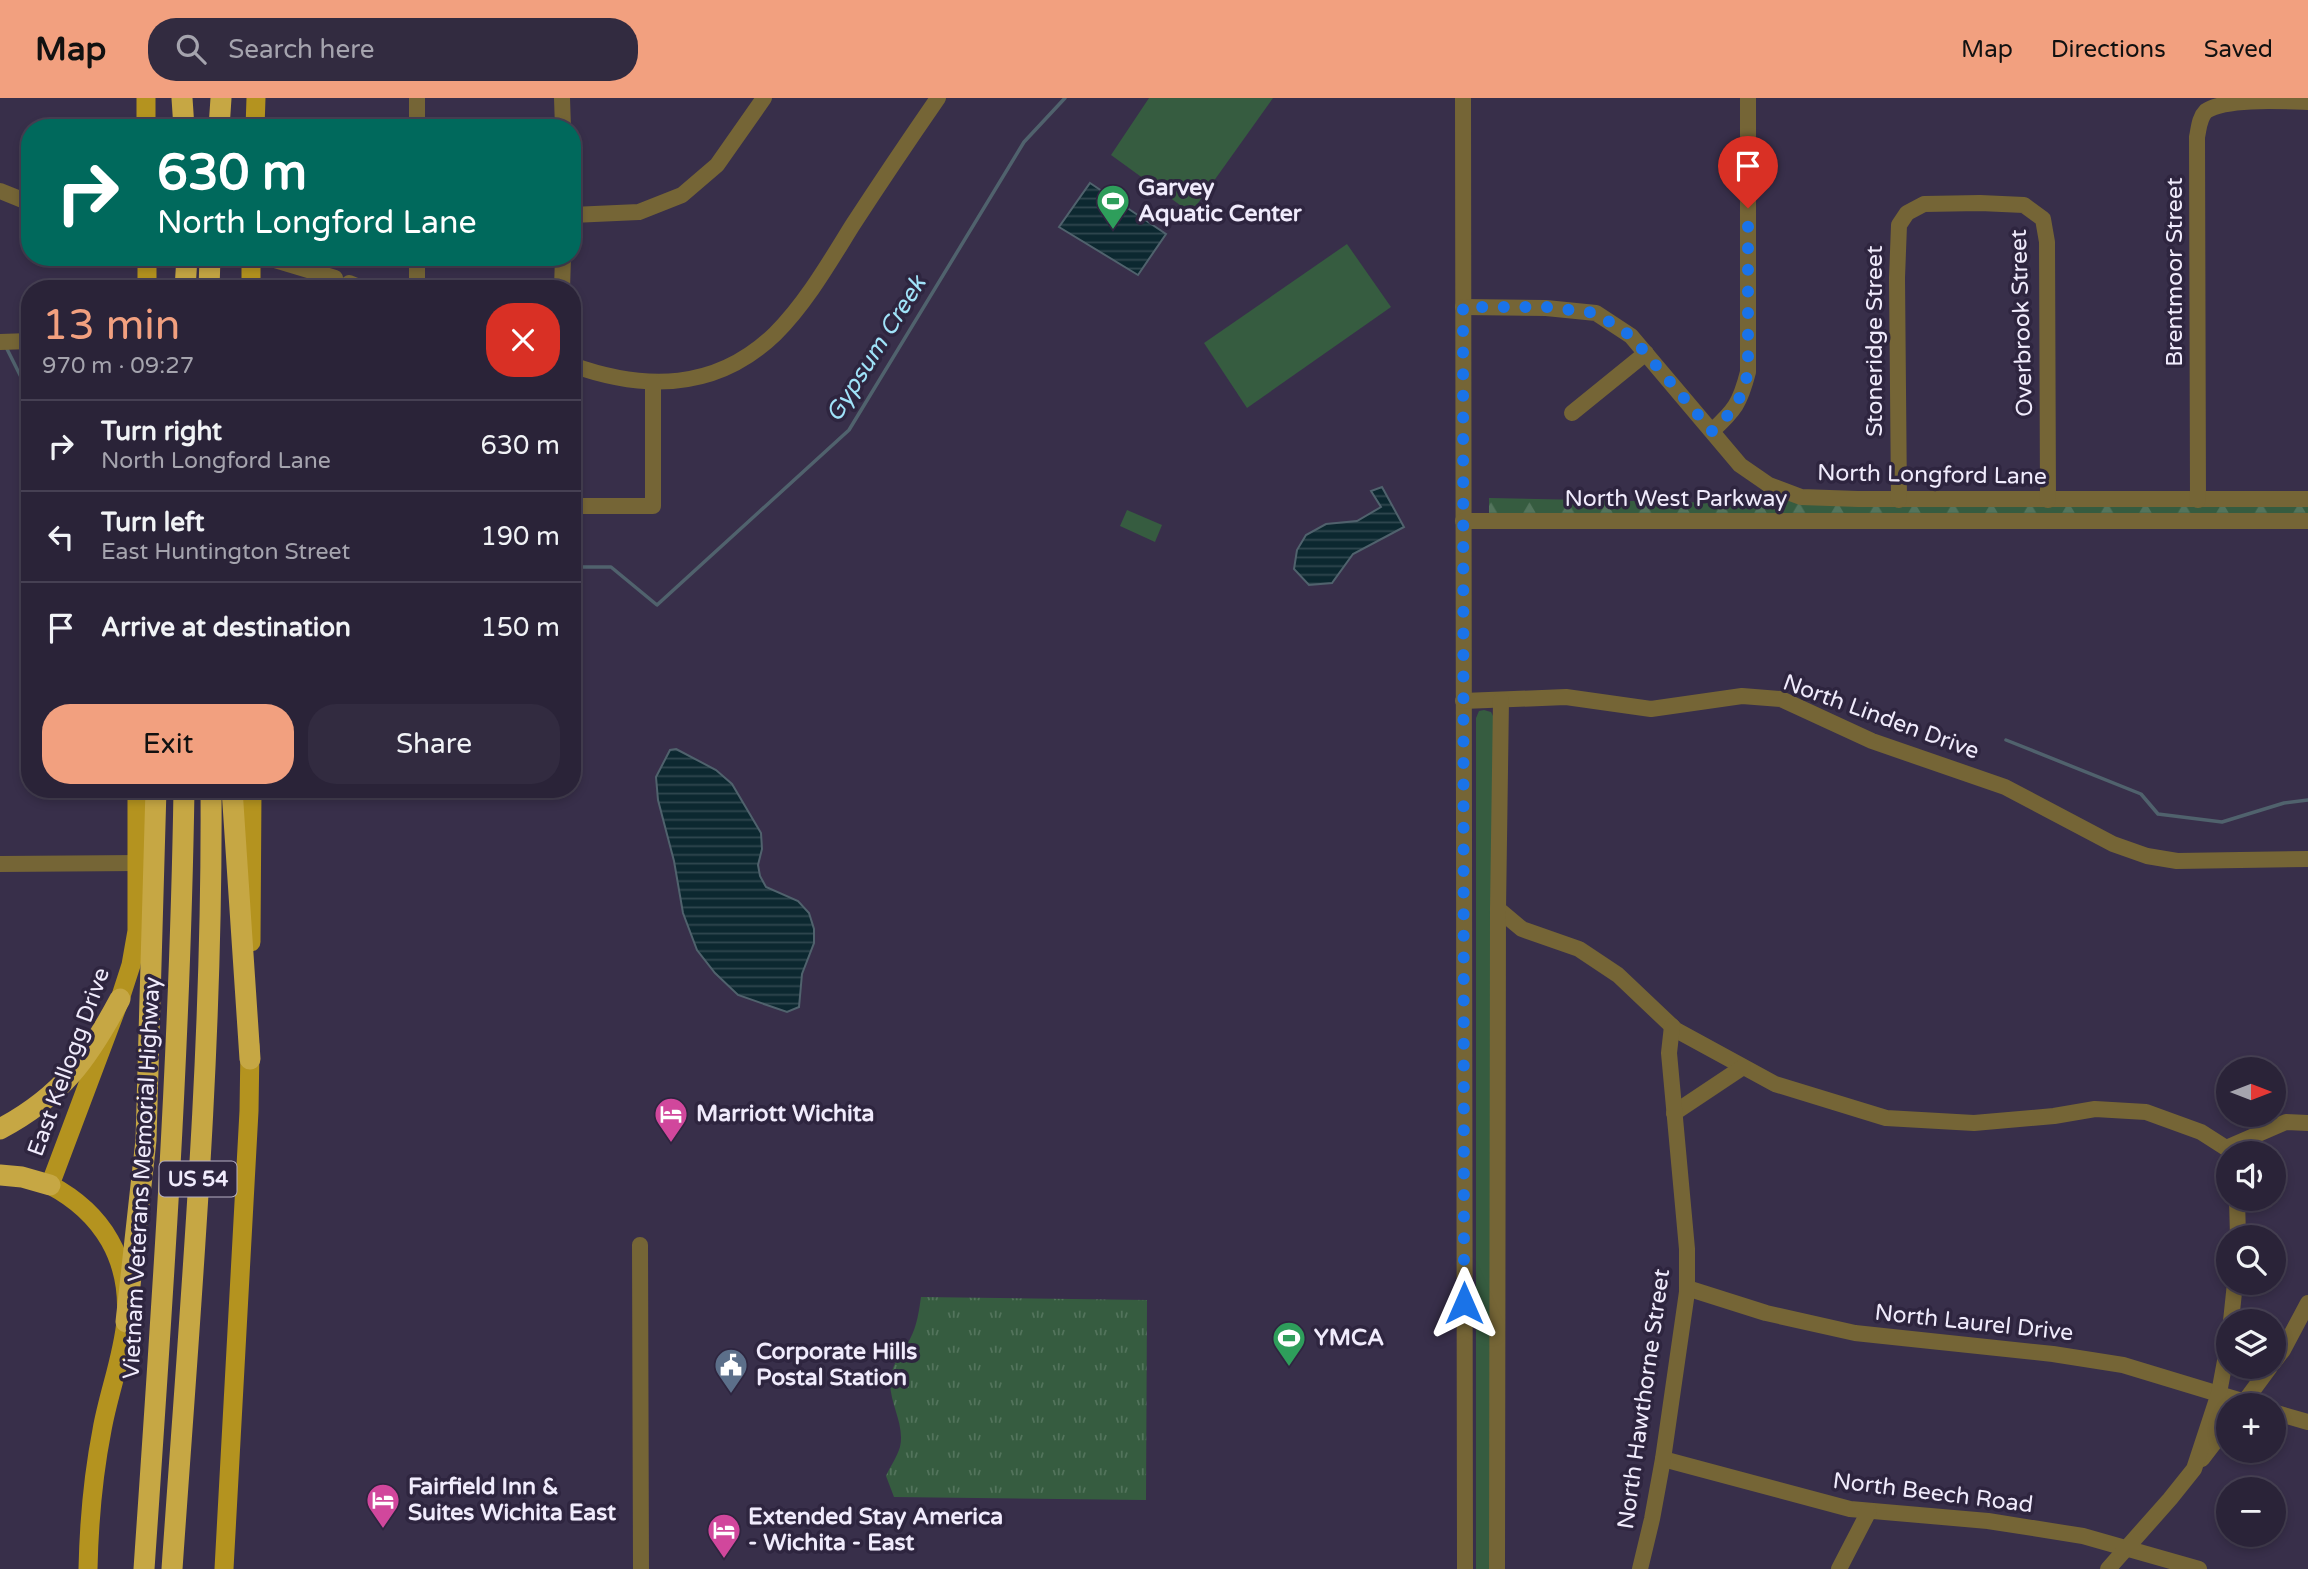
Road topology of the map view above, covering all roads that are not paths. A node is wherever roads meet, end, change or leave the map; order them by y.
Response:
1 (146, 98) edge
2 (182, 98) edge
3 (188, 98) edge
4 (211, 98) edge
5 (221, 98) edge
6 (256, 98) edge
7 (417, 98) edge
8 (562, 98) edge
9 (764, 98) edge
10 (938, 98) edge
11 (1462, 98) edge
12 (1748, 98) edge
13 (2308, 102) edge
14 (146, 119) edge
15 (185, 119) edge
16 (187, 119) edge
17 (211, 119) edge
18 (220, 119) edge
19 (256, 119) edge
20 (417, 119) edge
21 (563, 119) edge
22 (0, 191) edge
23 (21, 199) edge
24 (1974, 203) joint
25 (581, 215) edge
26 (294, 266) edge
27 (339, 280) edge
28 (1463, 307) junction
29 (21, 341) edge
30 (0, 342) edge
31 (1646, 353) junction
32 (581, 368) edge
33 (653, 383) junction
34 (1572, 412) dead end
35 (1712, 431) junction
36 (2308, 499) edge
37 (1899, 500) junction
38 (2048, 500) junction
39 (2198, 500) junction
40 (581, 506) edge
41 (1463, 522) junction
42 (2308, 522) edge
43 (1501, 700) junction
44 (1463, 701) junction
45 (137, 798) edge
46 (156, 798) edge
47 (184, 798) edge
48 (211, 798) edge
49 (233, 798) edge
50 (252, 798) edge
51 (2308, 859) edge
52 (138, 863) junction
53 (0, 864) edge
54 (1498, 909) junction
55 (120, 999) junction
56 (1672, 1026) junction
57 (250, 1059) junction
58 (1743, 1067) junction
59 (1674, 1112) junction
60 (2308, 1123) edge
61 (0, 1129) edge
62 (2247, 1141) edge
63 (2216, 1143) edge
64 (0, 1175) edge
65 (50, 1185) junction
66 (640, 1245) dead end
67 (1687, 1288) junction
68 (2308, 1303) edge
69 (126, 1322) junction
70 (2286, 1344) edge
71 (2222, 1379) edge
72 (2219, 1393) joint
73 (2216, 1402) edge
74 (2286, 1416) edge
75 (2308, 1422) edge
76 (2216, 1441) edge
77 (1663, 1459) junction
78 (2194, 1469) junction
79 (1868, 1511) junction
80 (2127, 1547) junction
81 (88, 1569) edge
82 (144, 1569) edge
83 (172, 1569) edge
84 (224, 1569) edge
85 (641, 1569) edge
86 (1465, 1569) edge
87 (1497, 1569) edge
88 (1640, 1569) edge
89 (1839, 1569) edge
90 (2108, 1569) edge
91 (2199, 1569) edge

1 - 14 main road
2 - 15 highway
3 - 16 highway
4 - 17 highway
5 - 18 highway
6 - 19 main road
7 - 20 street
8 - 21 street
9 - 25 street
10 - 33 street
11 - 28 street
12 - 35 street
13 - 39 street, Brentmoor Street
22 - 23 street
24 - 37 street, Stoneridge Street
24 - 38 street, Overbrook Street
26 - 27 street
28 - 31 street, North Longford Lane
28 - 41 street
29 - 30 street
31 - 34 street
31 - 35 street, North Longford Lane
32 - 33 street
33 - 40 street
35 - 37 street, North Longford Lane
36 - 39 street, North Longford Lane
37 - 38 street, North Longford Lane
38 - 39 street, North Longford Lane
41 - 42 street, North West Parkway
41 - 44 street
43 - 44 street, North Linden Drive
43 - 51 street, North Linden Drive
43 - 54 street
44 - 86 street
45 - 52 main road, East Kellogg Drive
46 - 69 highway
47 - 82 highway, Vietnam Veterans Memorial Highway / US 54
48 - 83 highway, US 54
49 - 57 highway
50 - 57 main road
52 - 53 street
52 - 55 main road, East Kellogg Drive
54 - 56 street
54 - 87 street
55 - 61 highway
55 - 65 main road, East Kellogg Drive
56 - 58 street
56 - 59 street, North Hawthorne Street
57 - 84 main road
58 - 59 street
58 - 63 street
59 - 67 street, North Hawthorne Street
60 - 62 street
64 - 65 highway
65 - 69 main road, East Kellogg Drive
66 - 85 street
67 - 72 street, North Laurel Drive
67 - 77 street, North Hawthorne Street
68 - 70 street
69 - 81 main road, East Kellogg Drive
71 - 72 street
73 - 78 street
74 - 75 street
76 - 78 street
77 - 79 street, North Beech Road
77 - 88 street, North Hawthorne Street
78 - 80 street
79 - 80 street, North Beech Road
79 - 89 street
80 - 90 street
80 - 91 street, North Beech Road

